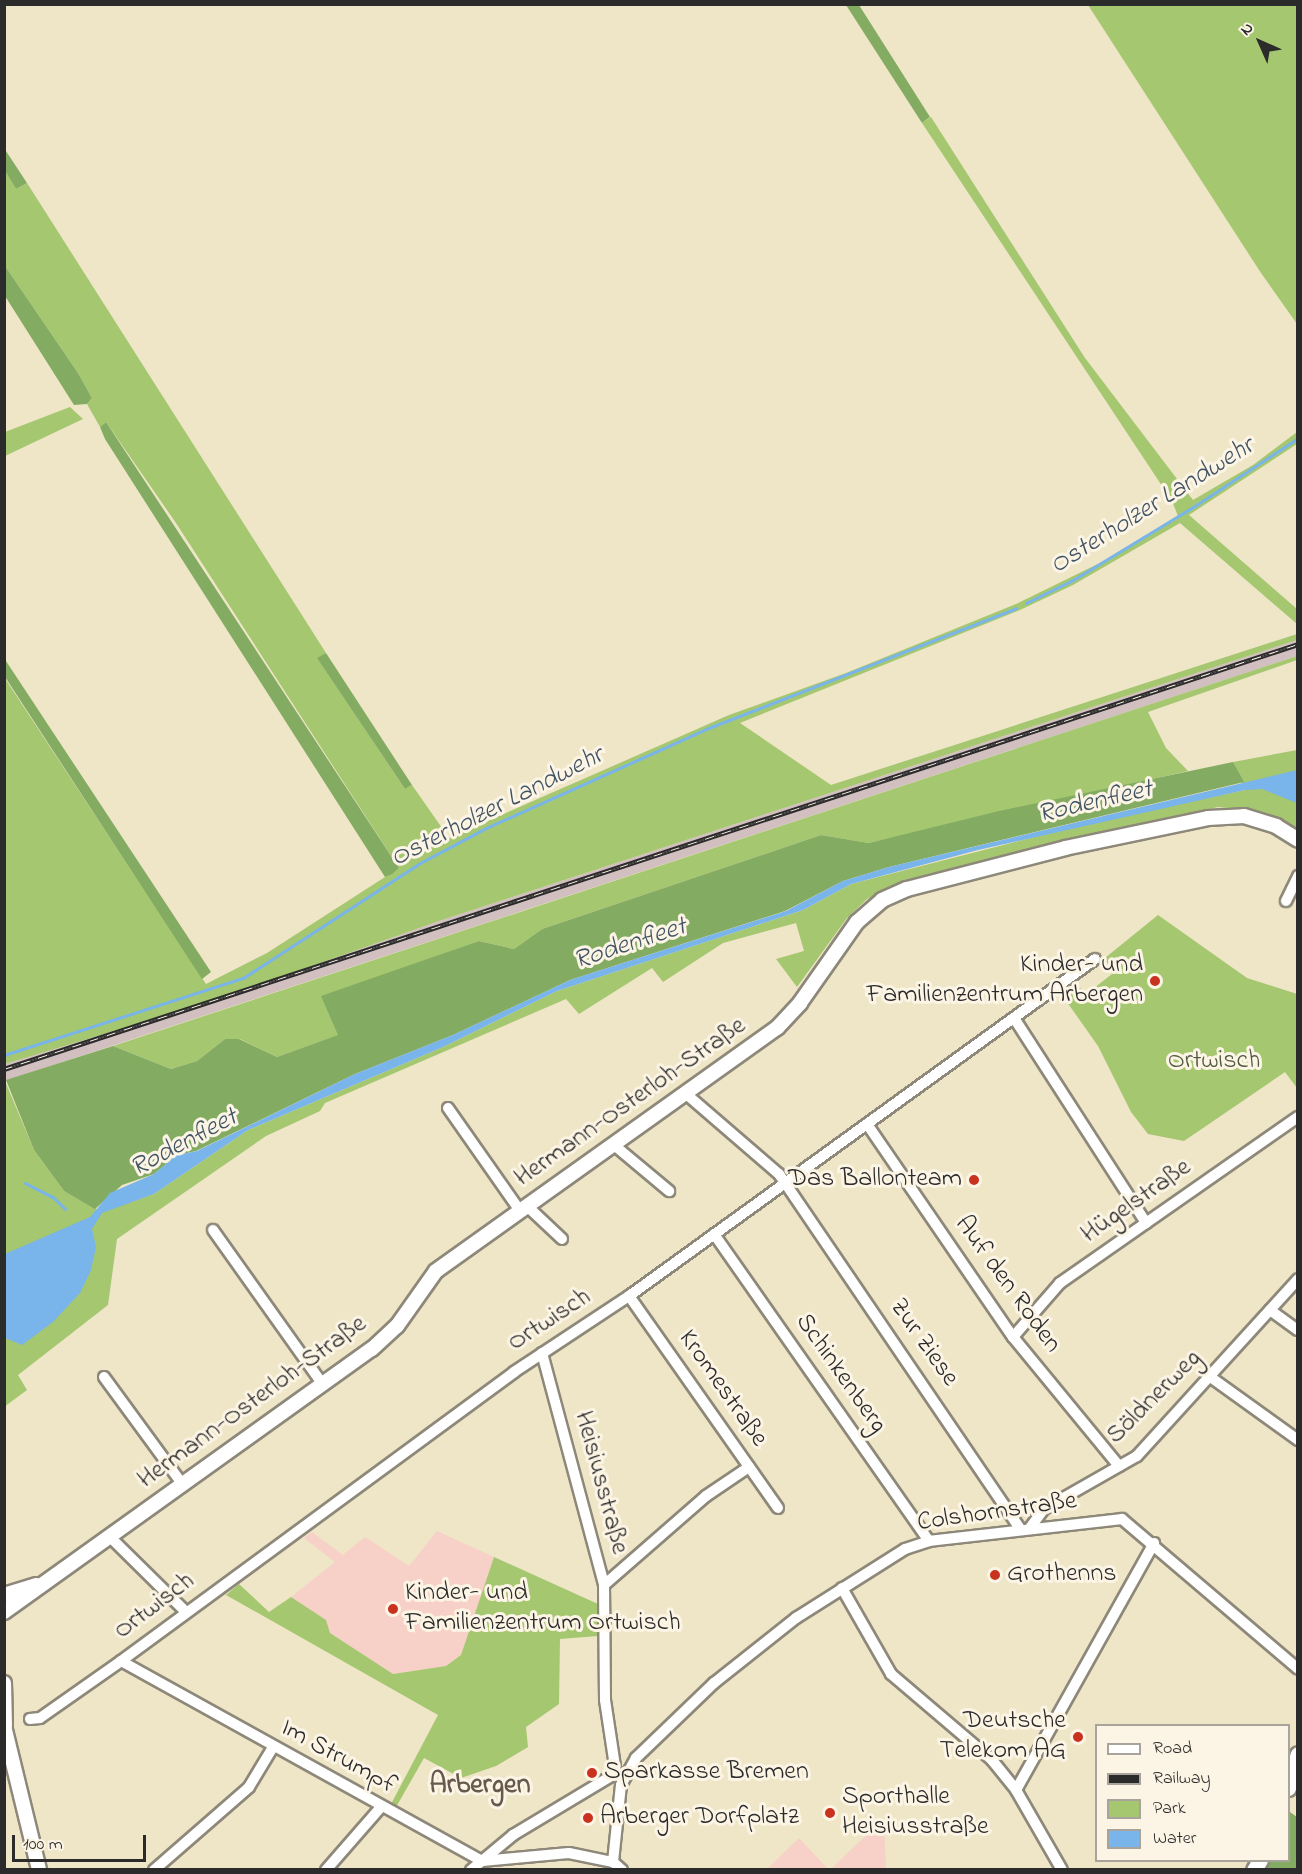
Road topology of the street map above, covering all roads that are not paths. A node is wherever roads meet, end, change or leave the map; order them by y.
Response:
1 (1298, 840) edge
2 (1298, 876) edge
3 (1286, 901) dead end
4 (1095, 959) dead end
5 (1014, 1018) junction
6 (685, 1093) junction
7 (448, 1108) dead end
8 (1298, 1117) edge
9 (867, 1124) junction
10 (614, 1145) junction
11 (784, 1183) junction
12 (669, 1191) dead end
13 (524, 1208) junction
14 (1146, 1223) junction
15 (213, 1230) dead end
16 (714, 1234) junction
17 (562, 1239) dead end
18 (1298, 1280) edge
19 (629, 1296) junction
20 (1270, 1310) junction
21 (1298, 1330) edge
22 (1013, 1337) junction
23 (542, 1353) junction
24 (1209, 1376) junction
25 (105, 1377) dead end
26 (323, 1385) junction
27 (1298, 1440) edge
28 (1119, 1466) junction
29 (749, 1467) junction
30 (183, 1485) junction
31 (778, 1508) dead end
32 (1026, 1529) junction
33 (109, 1536) junction
34 (929, 1541) junction
35 (1154, 1543) junction
36 (43, 1582) junction
37 (604, 1585) junction
38 (842, 1588) junction
39 (4, 1595) edge
40 (4, 1612) edge
41 (186, 1612) junction
42 (121, 1661) junction
43 (1298, 1669) edge
44 (4, 1683) edge
45 (30, 1719) dead end
46 (5, 1726) edge
47 (273, 1747) junction
48 (1298, 1754) edge
49 (619, 1776) junction
50 (1290, 1781) edge
51 (1016, 1790) junction
52 (381, 1808) junction
53 (482, 1861) junction
54 (613, 1862) junction
55 (39, 1869) edge
56 (154, 1869) edge
57 (327, 1869) edge
58 (471, 1869) edge
59 (622, 1869) edge
60 (1062, 1869) edge

1 - 6 street, Hermann-Osterloh-Straße
2 - 3 street
4 - 5 street, Ortwisch
5 - 9 street, Ortwisch
5 - 14 street
6 - 10 street, Hermann-Osterloh-Straße
6 - 11 street, Zur Ziese
7 - 13 street
8 - 14 street, Hügelstraße
9 - 11 street, Ortwisch
9 - 22 street, Auf den Roden
10 - 12 street
10 - 13 street, Hermann-Osterloh-Straße
11 - 16 street, Ortwisch
11 - 32 street, Zur Ziese
13 - 17 street
13 - 26 street, Hermann-Osterloh-Straße
14 - 22 street, Hügelstraße
15 - 26 street
16 - 19 street, Ortwisch
16 - 34 street, Schinkenberg
18 - 20 street, Söldnerweg
19 - 23 street, Ortwisch
19 - 29 street, Kromestraße
20 - 21 street
20 - 24 street, Söldnerweg
22 - 28 street, Auf den Roden
23 - 37 street, Heisiusstraße
23 - 41 street, Ortwisch
24 - 27 street
24 - 28 street, Söldnerweg
25 - 30 street
26 - 30 street, Hermann-Osterloh-Straße
28 - 32 street, Söldnerweg
29 - 31 street, Kromestraße
29 - 37 street
30 - 33 street, Hermann-Osterloh-Straße
32 - 34 street, Colshornstraße
32 - 35 street, Colshornstraße
33 - 36 street, Hermann-Osterloh-Straße
33 - 41 street
34 - 38 street, Colshornstraße
35 - 43 street, Colshornstraße
35 - 51 street
36 - 39 street, Hermann-Osterloh-Straße
36 - 40 street, Hermann-Osterloh-Straße
37 - 49 street, Heisiusstraße
38 - 49 street, Colshornstraße
38 - 51 street
41 - 42 street, Ortwisch
42 - 45 street, Ortwisch
42 - 47 street, Im Strumpf
44 - 46 street
46 - 55 street
47 - 52 street, Im Strumpf
47 - 56 street
48 - 50 main road
49 - 53 street, Colshornstraße
49 - 54 street, Heisiusstraße
51 - 60 street
52 - 53 street, Im Strumpf
52 - 57 street
53 - 54 street
53 - 58 street, Colshornstraße
54 - 59 street

